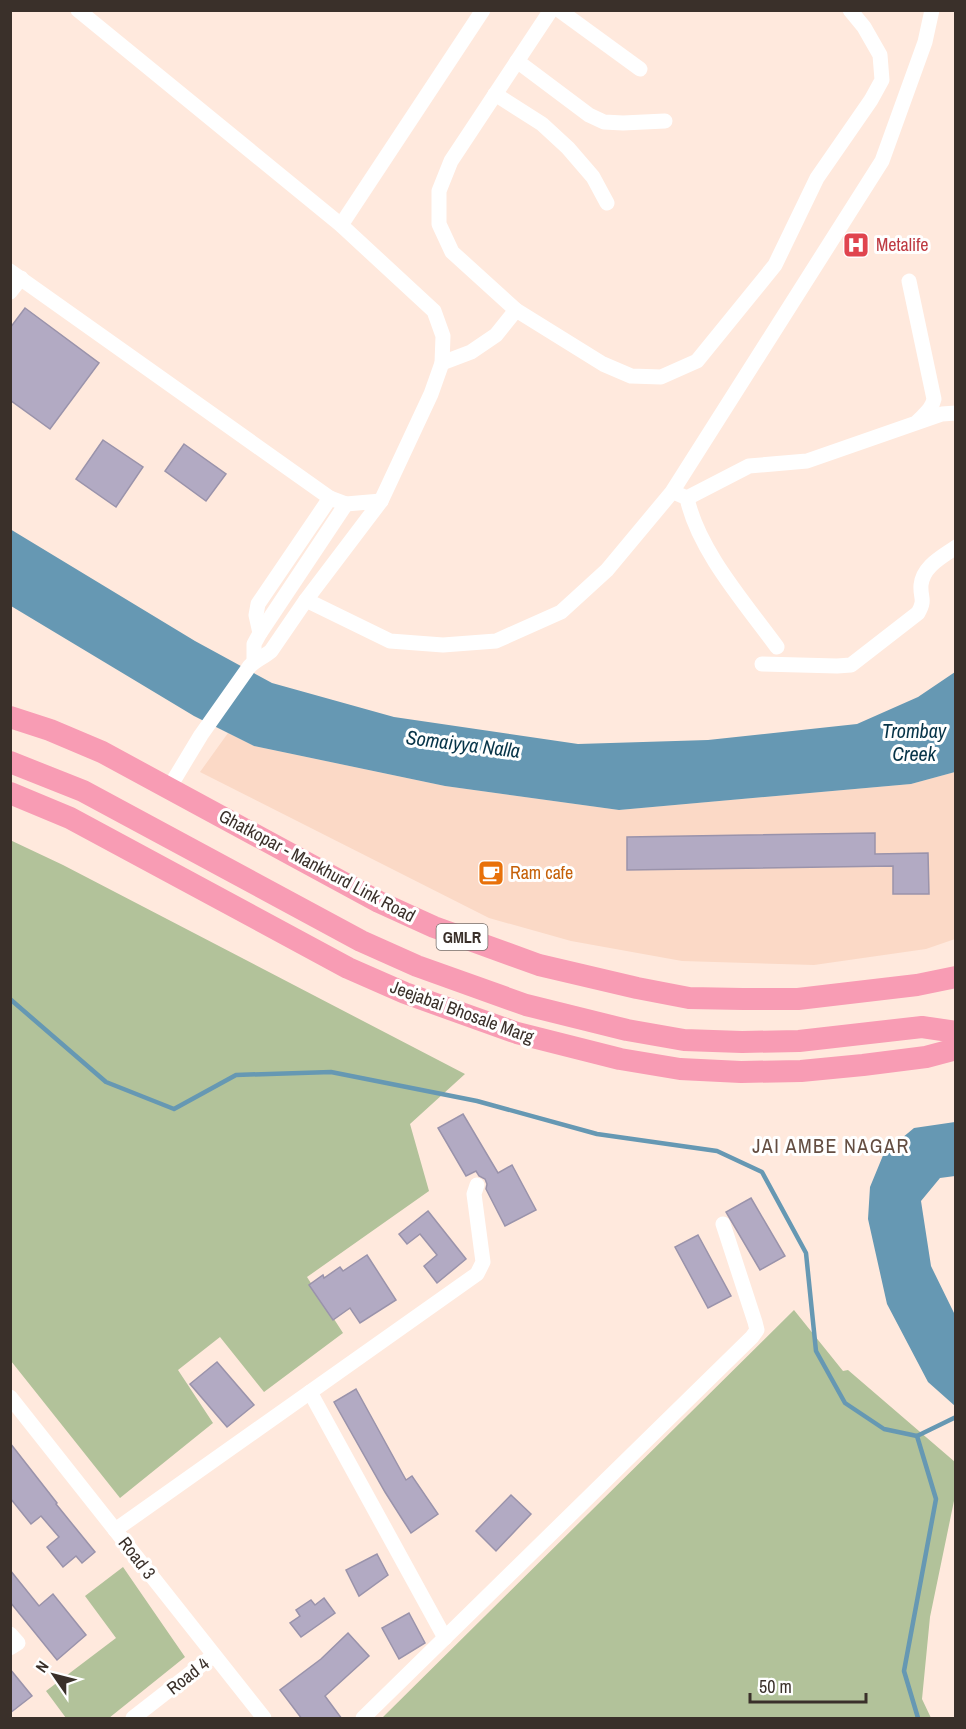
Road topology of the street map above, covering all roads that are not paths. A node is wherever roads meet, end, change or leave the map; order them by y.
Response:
1 (78, 10) edge
2 (483, 10) edge
3 (551, 10) edge
4 (559, 10) edge
5 (850, 10) edge
6 (932, 10) edge
7 (517, 62) junction
8 (640, 69) dead end
9 (495, 94) junction
10 (665, 121) dead end
11 (607, 203) dead end
12 (341, 225) junction
13 (16, 275) edge
14 (909, 281) dead end
15 (10, 292) edge
16 (516, 310) junction
17 (442, 363) junction
18 (956, 413) edge
19 (916, 423) junction
20 (672, 492) junction
21 (330, 498) junction
22 (687, 498) junction
23 (381, 501) junction
24 (346, 504) junction
25 (956, 547) edge
26 (306, 600) junction
27 (260, 633) junction
28 (777, 647) dead end
29 (252, 664) junction
30 (762, 664) dead end
31 (10, 717) edge
32 (10, 762) edge
33 (169, 788) junction
34 (10, 793) edge
35 (956, 977) edge
36 (956, 1032) edge
37 (956, 1049) edge
38 (477, 1185) dead end
39 (723, 1224) dead end
40 (310, 1392) junction
41 (10, 1397) edge
42 (115, 1530) junction
43 (10, 1634) edge
44 (445, 1638) junction
45 (10, 1648) edge
46 (214, 1655) junction
47 (133, 1719) edge
48 (264, 1719) edge
49 (363, 1719) edge

1 - 12 street
2 - 12 street
3 - 7 street
4 - 8 street
5 - 16 street
6 - 20 street
7 - 9 street
7 - 10 street
9 - 11 street
9 - 16 street
12 - 17 street
13 - 15 street
13 - 21 street
14 - 19 street
16 - 17 street
17 - 23 street
18 - 19 street
19 - 22 street
20 - 22 street
20 - 26 street
21 - 24 street
21 - 27 street
22 - 28 street
23 - 24 street
23 - 26 street
24 - 27 street
25 - 30 street
26 - 29 street
27 - 29 street
29 - 33 street
31 - 33 highway, Ghatkopar - Mankhurd Link Road / GMLR
32 - 36 highway
33 - 35 highway, Ghatkopar - Mankhurd Link Road / GMLR
34 - 37 highway, Jeejabai Bhosale Marg
38 - 40 street
39 - 44 street
40 - 42 street
40 - 44 street
41 - 42 street, Road 3
42 - 46 street, Road 3
43 - 45 street
44 - 49 street
46 - 47 street, Road 4
46 - 48 street, Road 3

